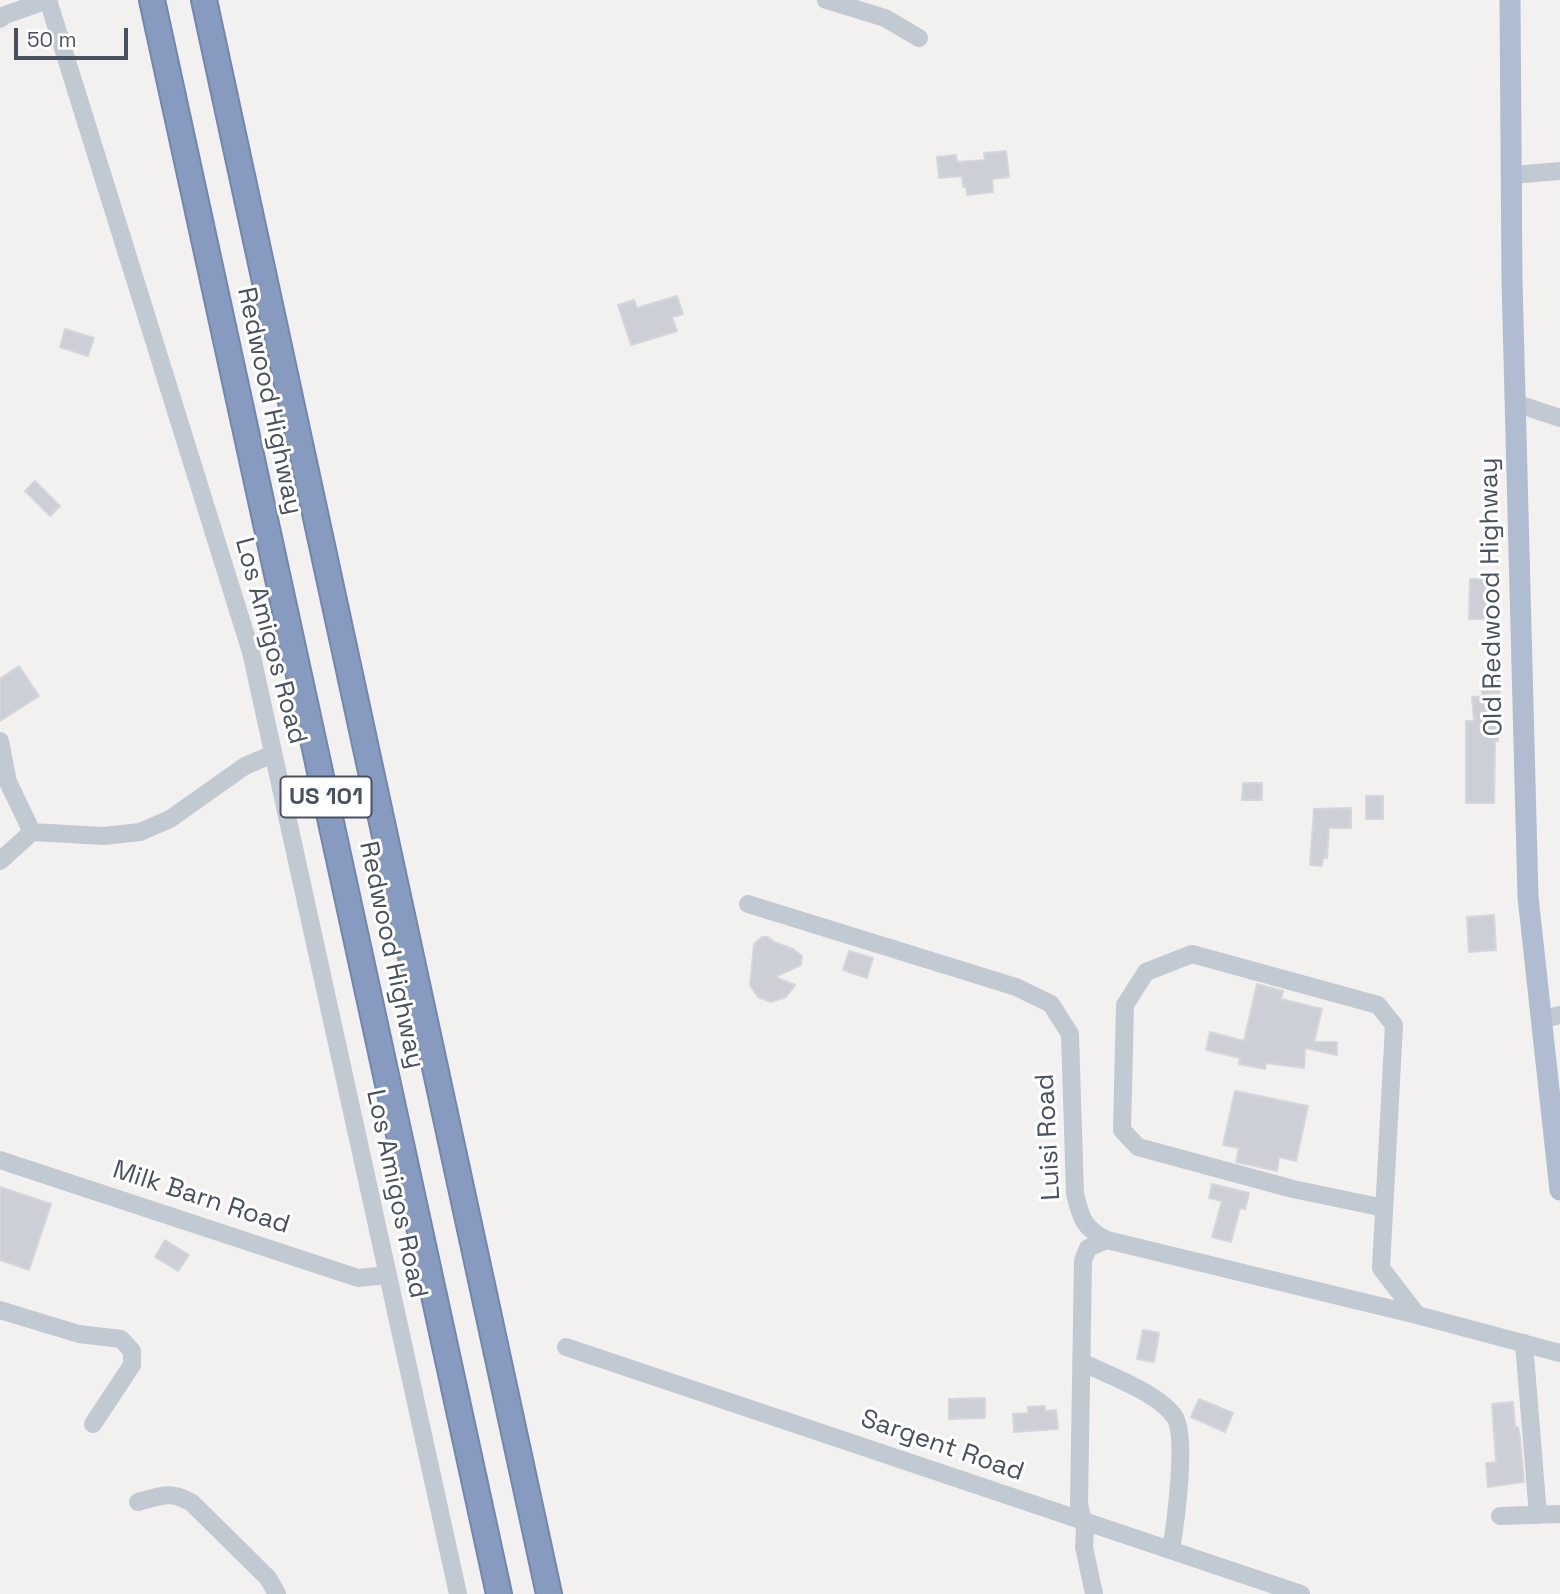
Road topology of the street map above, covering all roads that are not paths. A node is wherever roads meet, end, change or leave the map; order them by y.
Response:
1 (48, 0) edge
2 (152, 0) edge
3 (204, 0) edge
4 (826, 0) edge
5 (1510, 0) edge
6 (0, 19) edge
7 (919, 38) dead end
8 (1560, 171) edge
9 (1512, 175) junction
10 (1515, 403) junction
11 (1560, 418) edge
12 (0, 741) edge
13 (274, 754) junction
14 (32, 832) junction
15 (0, 861) edge
16 (747, 904) dead end
17 (1550, 1018) edge
18 (0, 1160) edge
19 (1560, 1190) edge
20 (1384, 1208) junction
21 (1107, 1240) junction
22 (387, 1275) junction
23 (0, 1310) edge
24 (1417, 1315) junction
25 (1524, 1343) junction
26 (566, 1348) dead end
27 (1560, 1353) edge
28 (1081, 1362) junction
29 (93, 1424) dead end
30 (138, 1502) dead end
31 (1560, 1514) edge
32 (1538, 1515) junction
33 (1500, 1516) dead end
34 (1084, 1521) junction
35 (1171, 1550) junction
36 (277, 1594) edge
37 (458, 1594) edge
38 (499, 1594) edge
39 (549, 1594) edge
40 (1094, 1594) edge
41 (1301, 1594) edge

1 - 6 street
1 - 13 street, Los Amigos Road
2 - 38 highway, Redwood Highway / US 101
3 - 39 highway, Redwood Highway / US 101
4 - 7 street
5 - 9 main road, Old Redwood Highway
8 - 9 street
9 - 10 main road, Old Redwood Highway
10 - 11 street
10 - 17 main road, Old Redwood Highway
12 - 14 street
13 - 14 street
13 - 22 street, Los Amigos Road
14 - 15 street
16 - 21 street, Luisi Road
17 - 19 main road, Old Redwood Highway
18 - 22 street, Milk Barn Road
20 - 20 street
20 - 24 street
21 - 24 street, Luisi Road
21 - 28 street
22 - 37 street, Los Amigos Road
23 - 29 street
24 - 25 street, Luisi Road
25 - 27 street, Luisi Road
25 - 32 street
26 - 34 street, Sargent Road
28 - 34 street
28 - 35 street
30 - 36 street
31 - 32 street
32 - 33 street
34 - 35 street, Sargent Road
34 - 40 street
35 - 41 street, Sargent Road

